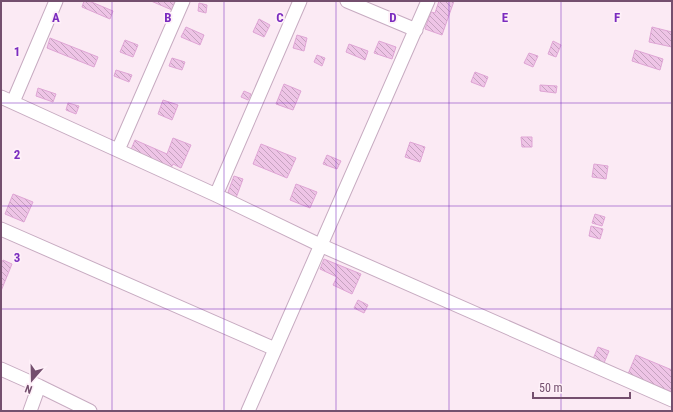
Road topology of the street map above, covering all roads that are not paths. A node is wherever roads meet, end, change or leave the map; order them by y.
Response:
1 (56, 1) edge
2 (183, 1) edge
3 (300, 1) edge
4 (347, 1) edge
5 (428, 1) edge
6 (416, 30) junction
7 (7, 100) edge
8 (118, 150) junction
9 (216, 195) junction
10 (1, 229) edge
11 (320, 244) junction
12 (275, 349) junction
13 (1, 369) edge
14 (39, 386) junction
15 (672, 400) edge
16 (30, 411) edge
17 (90, 411) edge
18 (248, 411) edge

1 - 7 street
2 - 8 street
3 - 9 street
4 - 6 street
5 - 6 street
6 - 11 street
7 - 8 street
8 - 9 street
9 - 11 street
10 - 12 street
11 - 12 street
11 - 15 street
12 - 18 street
13 - 14 street
14 - 16 street
14 - 17 street

